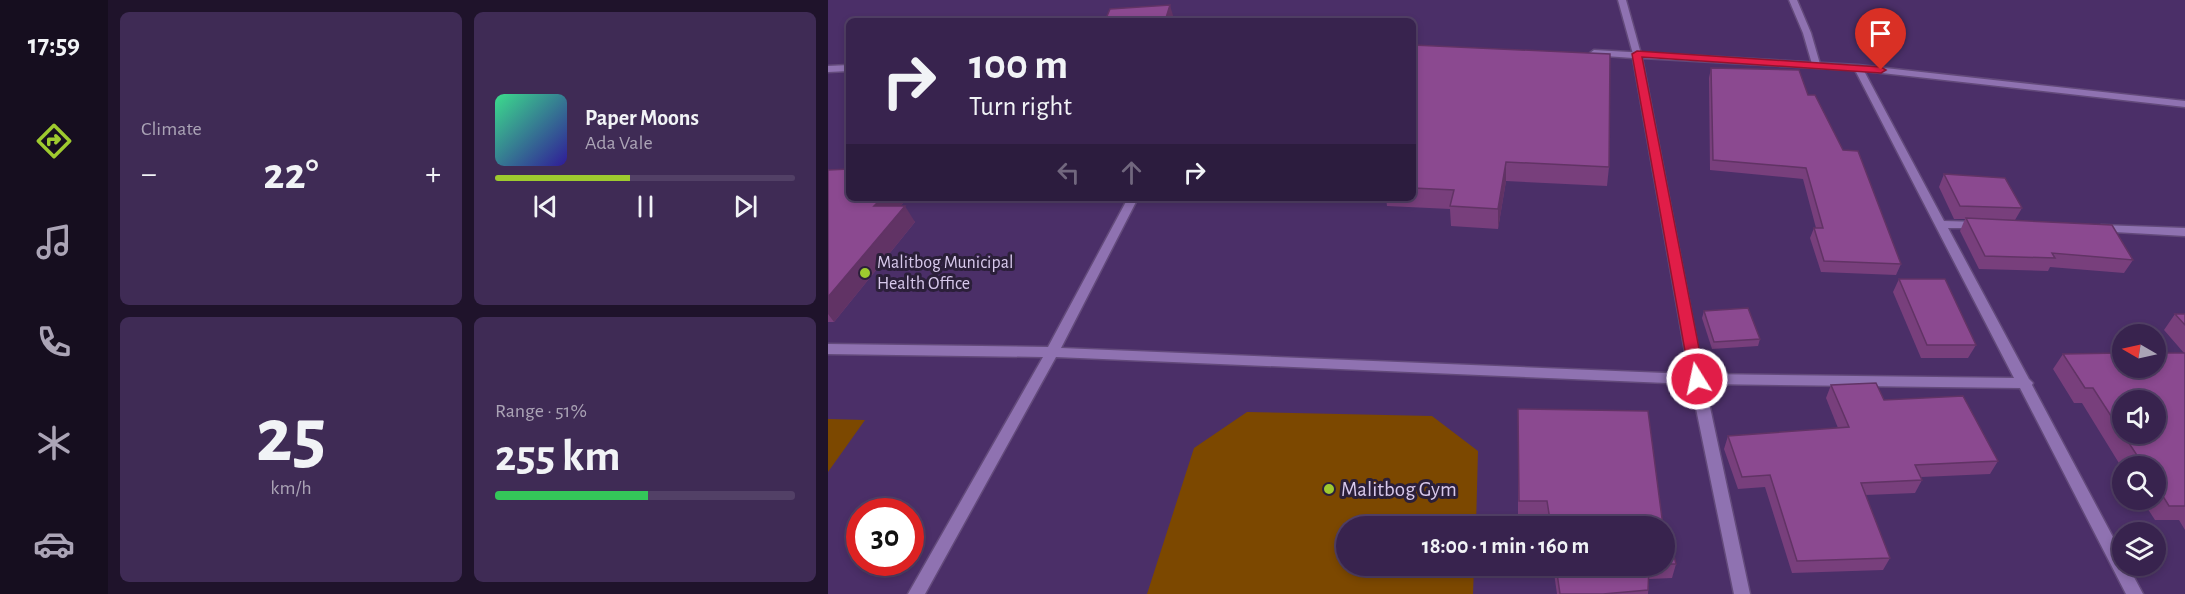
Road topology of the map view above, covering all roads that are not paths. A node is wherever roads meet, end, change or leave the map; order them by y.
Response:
1 (1622, 0) edge
2 (1793, 0) edge
3 (1578, 53) edge
4 (1637, 54) junction
5 (1816, 64) junction
6 (1858, 68) junction
7 (832, 69) edge
8 (828, 75) edge
9 (2185, 104) edge
10 (1131, 201) edge
11 (1941, 224) junction
12 (1988, 226) edge
13 (2092, 229) edge
14 (2185, 232) edge
15 (828, 349) edge
16 (1052, 352) junction
17 (1697, 379) junction
18 (2026, 383) junction
19 (916, 594) edge
20 (1742, 594) edge
21 (2135, 594) edge

1 - 4 street
2 - 5 street
3 - 4 street
4 - 5 street
4 - 17 street
5 - 6 street
6 - 9 street
6 - 11 street
7 - 8 street
10 - 16 street
11 - 12 street
11 - 18 street
13 - 14 street
15 - 16 street
16 - 17 street
16 - 19 street
17 - 18 street
17 - 20 street
18 - 21 street

